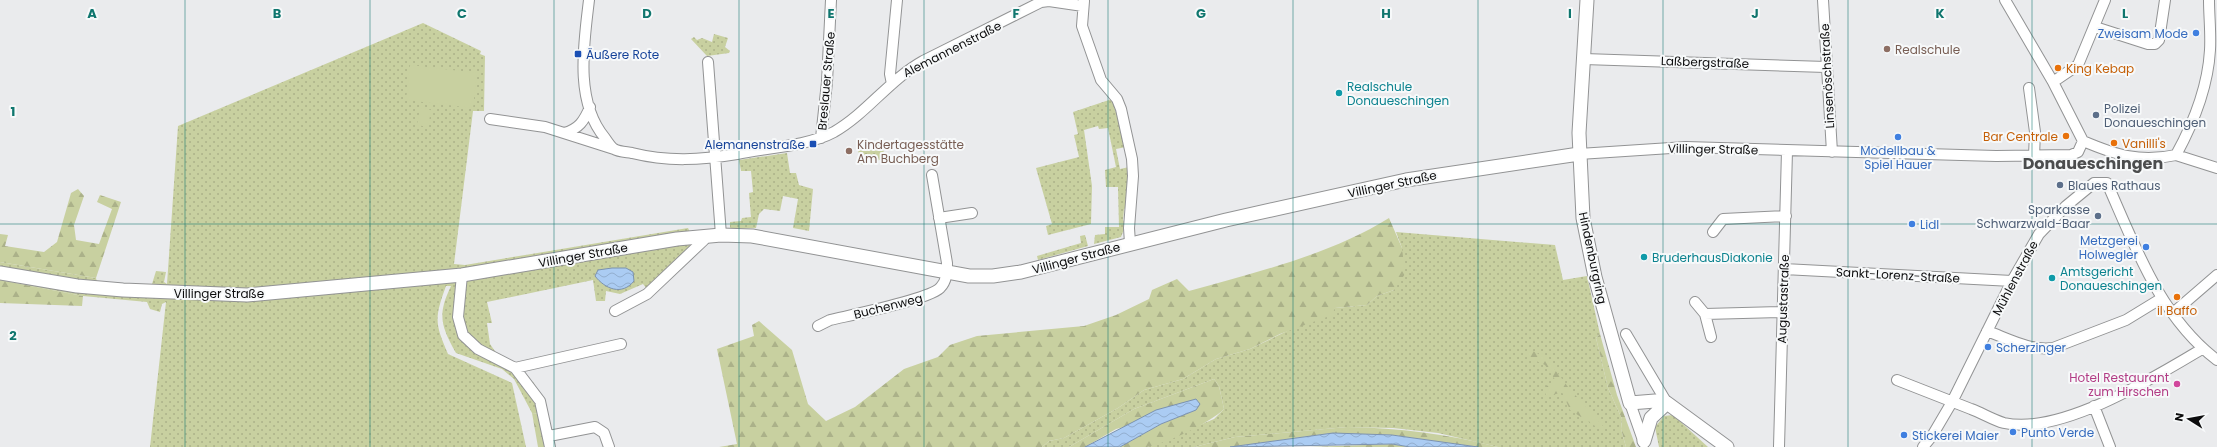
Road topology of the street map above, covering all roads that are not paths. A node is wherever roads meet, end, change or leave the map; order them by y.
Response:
1 (589, 0) edge
2 (831, 0) edge
3 (897, 0) edge
4 (1587, 0) edge
5 (1823, 0) edge
6 (2005, 0) edge
7 (2105, 0) edge
8 (2164, 0) edge
9 (2209, 0) edge
10 (1083, 3) edge
11 (2095, 27) junction
12 (2213, 52) edge
13 (1584, 59) junction
14 (708, 62) dead end
15 (1826, 67) junction
16 (2053, 82) junction
17 (892, 84) junction
18 (2029, 88) dead end
19 (590, 107) junction
20 (490, 119) dead end
21 (564, 133) junction
22 (821, 138) junction
23 (2083, 141) junction
24 (614, 149) junction
25 (1787, 151) junction
26 (1832, 152) junction
27 (1579, 154) junction
28 (2176, 155) junction
29 (2034, 156) junction
30 (714, 158) junction
31 (2217, 168) edge
32 (932, 175) dead end
33 (972, 213) dead end
34 (1786, 216) junction
35 (940, 218) junction
36 (1713, 232) dead end
37 (721, 235) junction
38 (704, 236) junction
39 (1130, 244) junction
40 (1784, 269) junction
41 (947, 272) junction
42 (0, 273) edge
43 (462, 275) junction
44 (2217, 275) edge
45 (2012, 281) junction
46 (2162, 298) junction
47 (1695, 302) dead end
48 (615, 311) dead end
49 (1783, 312) junction
50 (2173, 313) junction
51 (1706, 314) junction
52 (818, 326) dead end
53 (1988, 331) junction
54 (1626, 334) dead end
55 (1711, 337) dead end
56 (621, 344) dead end
57 (2202, 349) junction
58 (2217, 360) edge
59 (515, 368) junction
60 (1897, 380) dead end
61 (1952, 402) junction
62 (1630, 403) junction
63 (1667, 403) junction
64 (2094, 406) junction
65 (548, 436) junction
66 (1645, 444) edge
67 (607, 446) edge
68 (550, 447) edge
69 (1727, 447) edge
70 (1779, 447) edge
71 (1923, 447) edge
72 (2110, 447) edge

1 - 19 street
2 - 22 street, Breslauer Straße
3 - 17 street, Alemannenstraße
4 - 13 main road, Hindenburgring
5 - 15 street, Linsenöschstraße
6 - 16 street
7 - 11 street
8 - 11 street
9 - 12 street
10 - 17 street, Alemannenstraße
10 - 39 street
11 - 16 street
12 - 28 street
13 - 15 street, Laßbergstraße
13 - 27 main road, Hindenburgring
14 - 30 street
15 - 26 street, Linsenöschstraße
16 - 23 street
17 - 22 street, Alemannenstraße
18 - 29 street
19 - 21 street
19 - 24 street
20 - 21 street, Alemannenstraße
21 - 24 street, Alemannenstraße
22 - 30 street, Alemannenstraße
23 - 28 street
23 - 29 street, Villinger Straße
24 - 30 street, Alemannenstraße
25 - 26 street, Villinger Straße
25 - 27 street, Villinger Straße
25 - 34 street, Augustastraße
26 - 29 street, Villinger Straße
27 - 39 main road, Villinger Straße
27 - 62 main road, Hindenburgring
28 - 31 street
30 - 37 street
32 - 35 street
33 - 35 street
34 - 36 street
34 - 40 street, Augustastraße
35 - 41 street
37 - 38 main road, Villinger Straße
37 - 41 main road, Villinger Straße
38 - 43 main road, Villinger Straße
38 - 48 street
39 - 41 main road, Villinger Straße
40 - 45 street, Sankt-Lorenz-Straße
40 - 49 street, Augustastraße
41 - 52 street, Buchenweg
42 - 43 main road, Villinger Straße
43 - 59 street
44 - 50 street
45 - 46 street, Mühlenstraße
45 - 53 street, Mühlenstraße
46 - 50 street
46 - 53 street
47 - 51 street
49 - 51 street
49 - 70 street, Augustastraße
50 - 57 street
51 - 55 street
53 - 61 street, Mühlenstraße
54 - 63 street
56 - 59 street
57 - 58 street
57 - 64 street
59 - 65 street
60 - 61 street
61 - 64 street
61 - 71 street, Mühlenstraße
62 - 63 main road
62 - 66 street
63 - 66 main road
63 - 69 main road
64 - 72 street
65 - 67 street
65 - 68 street

